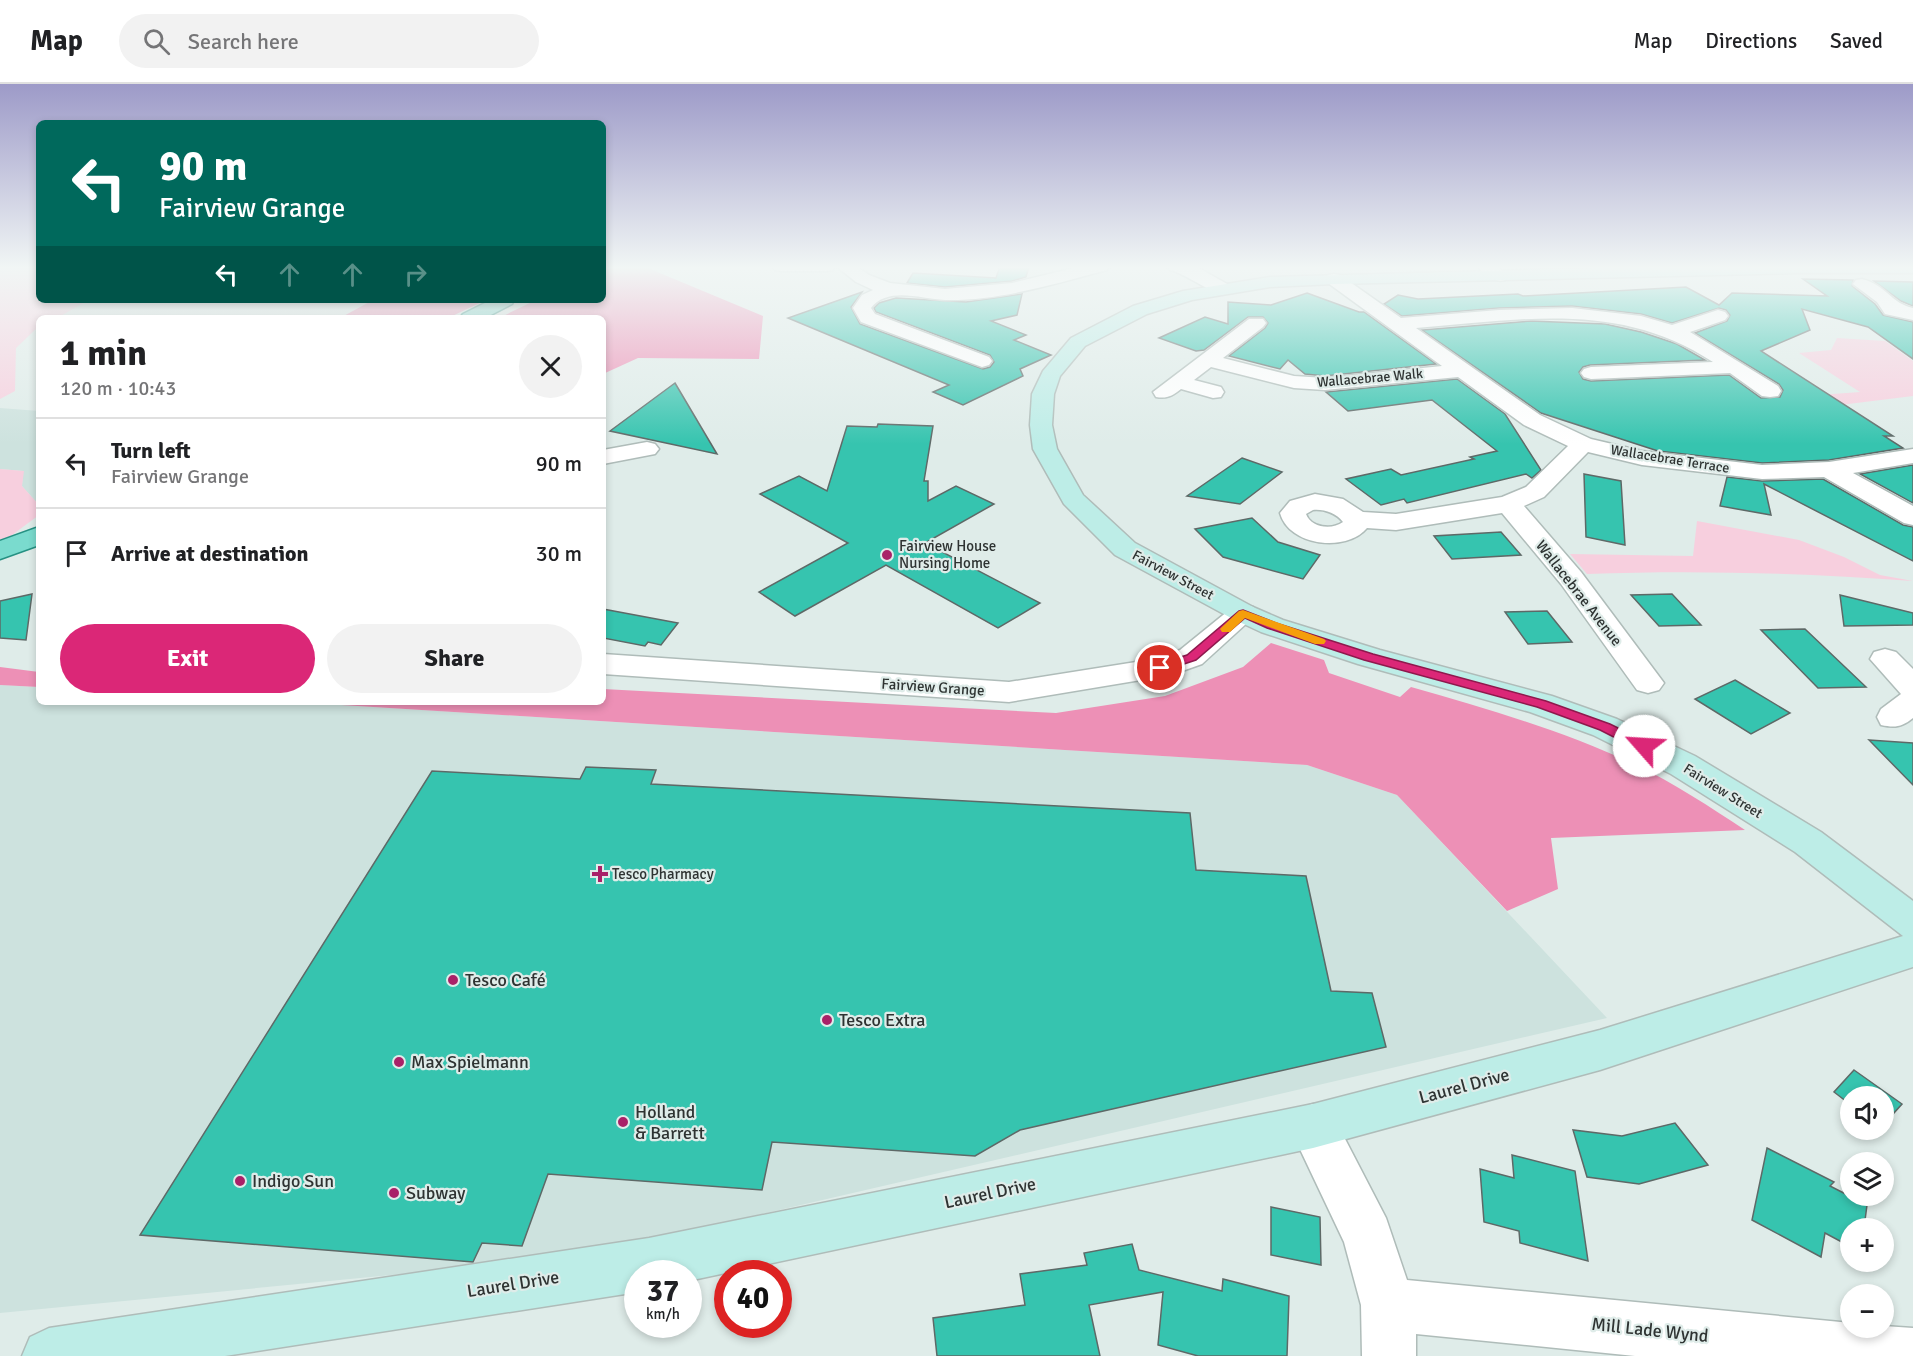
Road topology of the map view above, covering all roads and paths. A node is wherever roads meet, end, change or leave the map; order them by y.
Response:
1 (887, 325) edge
2 (1110, 325) edge
3 (1253, 325) edge
4 (1397, 325) edge
5 (1650, 325) edge
6 (1689, 325) edge
7 (1672, 331) junction
8 (1208, 360) junction
9 (947, 367) dead end
10 (1732, 367) junction
11 (1462, 370) junction
12 (1643, 371) junction
13 (1591, 373) dead end
14 (1663, 385) dead end
15 (1770, 391) dead end
16 (1213, 392) dead end
17 (1583, 444) junction
18 (647, 449) dead end
19 (606, 456) edge
20 (1913, 456) edge
21 (1829, 468) junction
22 (1508, 504) junction
23 (1913, 517) edge
24 (1355, 519) dead end
25 (36, 536) edge
26 (0, 551) edge
27 (1243, 613) junction
28 (1885, 659) dead end
29 (606, 664) edge
30 (1648, 683) dead end
31 (1913, 687) edge
32 (1913, 923) edge
33 (1913, 950) edge
34 (1313, 1126) junction
35 (1388, 1305) junction
36 (49, 1356) edge
37 (1389, 1356) edge
38 (1913, 1356) edge

1 - 9 street
2 - 27 street, Fairview Street
3 - 8 street
4 - 11 street, Wallacebrae Terrace
5 - 7 street
6 - 7 street
7 - 10 street
8 - 11 street, Wallacebrae Walk
8 - 16 street
10 - 12 street
10 - 15 street
11 - 17 street, Wallacebrae Terrace
12 - 13 street
12 - 14 street
17 - 21 street, Wallacebrae Terrace
17 - 22 street
18 - 19 street
20 - 21 street, Wallacebrae Terrace
21 - 23 street
22 - 24 street
22 - 30 street, Wallacebrae Avenue
25 - 26 main road
27 - 29 street, Fairview Grange
27 - 32 street, Fairview Street
28 - 31 street
33 - 34 street, Laurel Drive
34 - 35 street
34 - 36 street, Laurel Drive
35 - 37 street
35 - 38 street, Mill Lade Wynd

